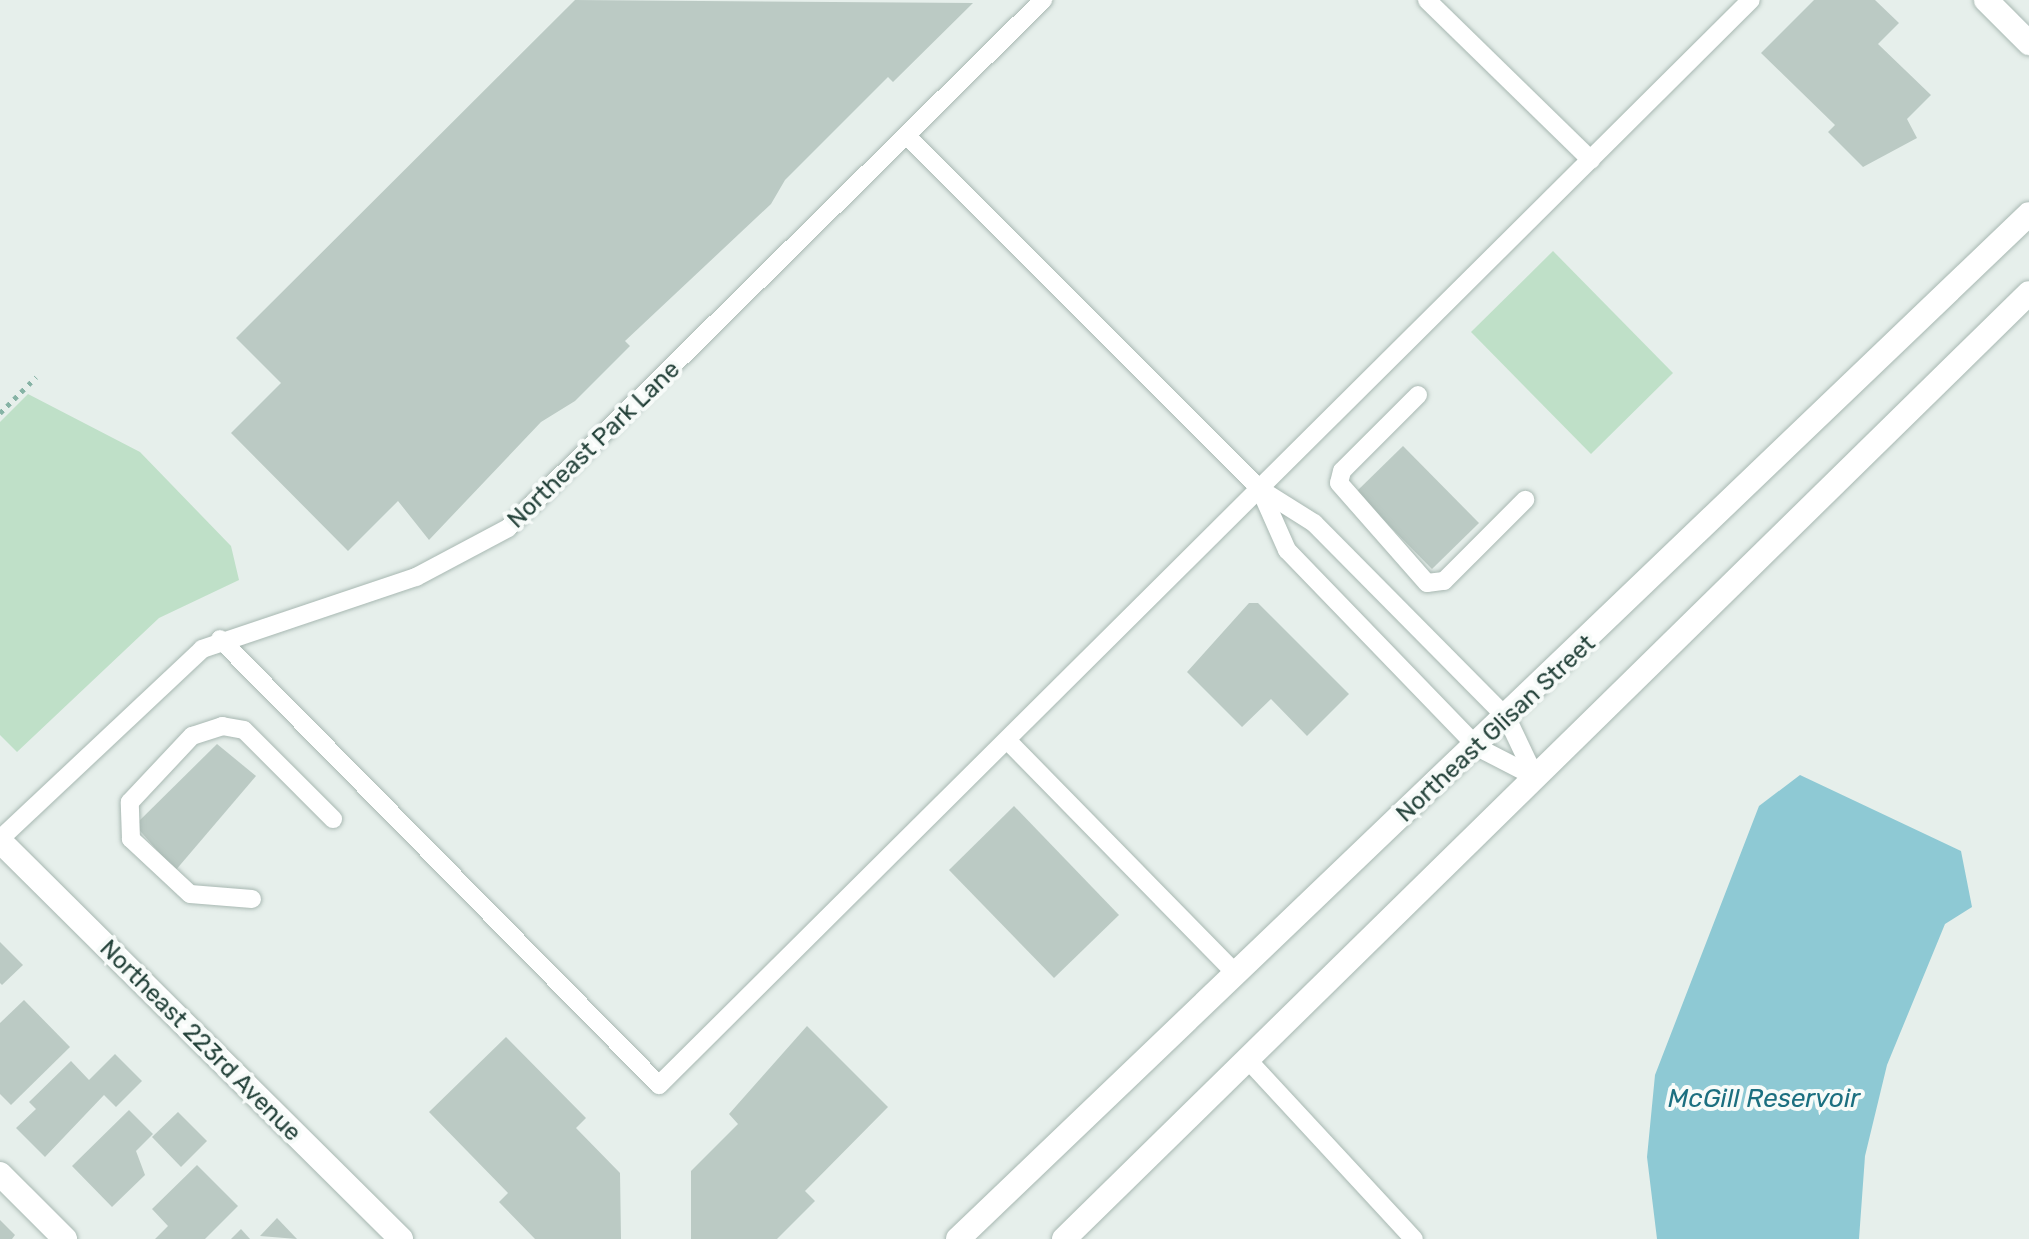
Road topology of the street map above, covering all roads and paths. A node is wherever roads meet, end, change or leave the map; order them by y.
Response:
1 (1043, 0) edge
2 (1427, 0) edge
3 (1751, 0) edge
4 (1986, 0) edge
5 (2029, 43) edge
6 (907, 136) junction
7 (1591, 160) junction
8 (2029, 214) edge
9 (2029, 293) edge
10 (36, 377) dead end
11 (1418, 395) dead end
12 (0, 413) edge
13 (1260, 489) junction
14 (1525, 500) dead end
15 (220, 639) junction
16 (1507, 718) junction
17 (1008, 741) junction
18 (1477, 747) junction
19 (1535, 777) junction
20 (333, 819) dead end
21 (0, 840) edge
22 (252, 899) dead end
23 (1236, 974) junction
24 (1248, 1060) junction
25 (0, 1174) edge
26 (65, 1239) edge
27 (401, 1239) edge
28 (958, 1239) edge
29 (1064, 1239) edge
30 (1414, 1239) edge

1 - 6 lane, Northeast Park Lane
2 - 7 lane
3 - 7 lane
4 - 5 main road
6 - 13 lane
6 - 15 lane, Northeast Park Lane
7 - 13 lane
8 - 16 main road, Northeast Glisan Street
9 - 19 main road
10 - 12 path
11 - 14 lane
13 - 16 lane
13 - 17 lane
13 - 18 lane
15 - 17 lane
15 - 21 lane, Northeast Park Lane
16 - 18 main road, Northeast Glisan Street
16 - 19 lane
17 - 23 lane
18 - 19 lane
18 - 23 main road, Northeast Glisan Street
19 - 24 main road
20 - 22 lane
21 - 27 main road, Northeast 223rd Avenue
23 - 28 main road, Northeast Glisan Street
24 - 29 main road
24 - 30 lane
25 - 26 main road

